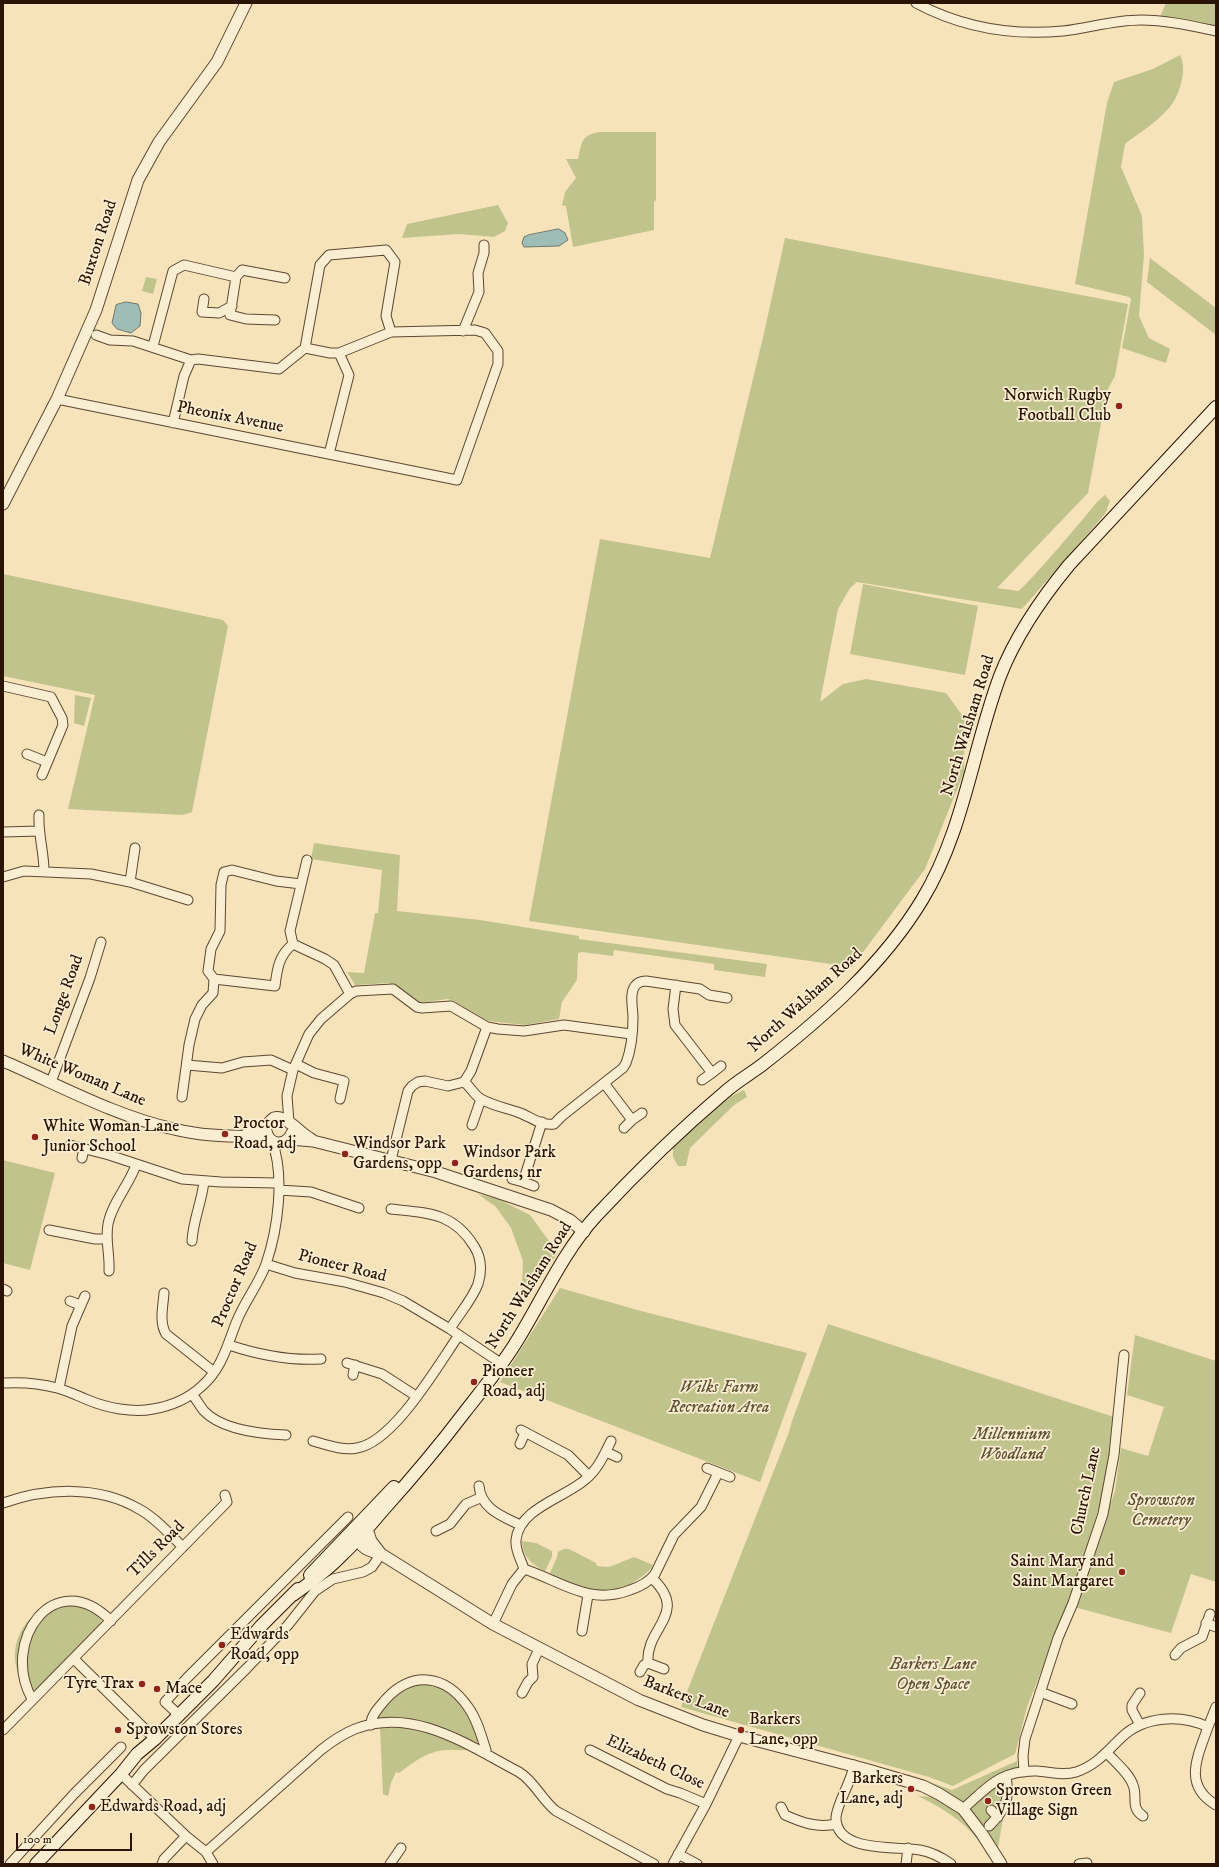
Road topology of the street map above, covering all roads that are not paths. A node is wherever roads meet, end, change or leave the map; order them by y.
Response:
1 (246, 3) edge
2 (916, 3) edge
3 (1216, 31) edge
4 (487, 251) dead end
5 (236, 277) junction
6 (285, 278) dead end
7 (204, 299) dead end
8 (232, 306) junction
9 (275, 320) dead end
10 (463, 331) junction
11 (391, 332) junction
12 (96, 335) dead end
13 (153, 346) junction
14 (305, 348) junction
15 (339, 353) junction
16 (192, 360) junction
17 (57, 399) junction
18 (1216, 407) edge
19 (172, 423) junction
20 (329, 454) junction
21 (3, 504) edge
22 (3, 686) edge
23 (27, 754) dead end
24 (47, 762) junction
25 (42, 775) dead end
26 (40, 815) dead end
27 (39, 831) junction
28 (3, 832) edge
29 (135, 848) dead end
30 (307, 860) dead end
31 (44, 871) junction
32 (3, 877) edge
33 (130, 882) junction
34 (301, 884) junction
35 (180, 908) dead end
36 (101, 942) dead end
37 (293, 944) junction
38 (214, 979) junction
39 (676, 985) junction
40 (350, 994) junction
41 (727, 998) dead end
42 (487, 1027) junction
43 (631, 1034) junction
44 (3, 1061) edge
45 (187, 1064) junction
46 (721, 1066) dead end
47 (295, 1067) junction
48 (712, 1072) junction
49 (702, 1080) dead end
50 (51, 1082) junction
51 (464, 1082) junction
52 (604, 1083) junction
53 (286, 1096) junction
54 (182, 1097) dead end
55 (340, 1099) dead end
56 (481, 1099) junction
57 (642, 1113) dead end
58 (632, 1120) junction
59 (271, 1121) junction
60 (542, 1122) junction
61 (290, 1123) junction
62 (472, 1124) dead end
63 (624, 1128) dead end
64 (242, 1136) junction
65 (270, 1139) junction
66 (287, 1141) junction
67 (313, 1141) junction
68 (70, 1145) dead end
69 (84, 1148) junction
70 (82, 1158) dead end
71 (390, 1160) junction
72 (136, 1165) junction
73 (279, 1172) junction
74 (512, 1179) dead end
75 (204, 1181) junction
76 (523, 1182) junction
77 (279, 1186) junction
78 (534, 1186) dead end
79 (351, 1196) dead end
80 (349, 1205) junction
81 (397, 1206) dead end
82 (359, 1208) dead end
83 (49, 1230) dead end
84 (584, 1232) junction
85 (107, 1239) junction
86 (192, 1241) dead end
87 (110, 1260) junction
88 (120, 1261) dead end
89 (266, 1264) junction
90 (109, 1271) dead end
91 (164, 1294) dead end
92 (85, 1296) dead end
93 (70, 1301) dead end
94 (80, 1305) junction
95 (450, 1329) junction
96 (459, 1335) junction
97 (229, 1345) junction
98 (1124, 1355) dead end
99 (321, 1359) dead end
100 (502, 1364) junction
101 (214, 1372) junction
102 (353, 1375) dead end
103 (3, 1383) edge
104 (59, 1388) junction
105 (192, 1394) junction
106 (416, 1396) junction
107 (275, 1434) junction
108 (286, 1435) dead end
109 (313, 1441) dead end
110 (611, 1441) dead end
111 (275, 1444) dead end
112 (520, 1444) dead end
113 (606, 1452) junction
114 (617, 1457) dead end
115 (707, 1468) dead end
116 (718, 1473) junction
117 (589, 1476) junction
118 (730, 1477) dead end
119 (479, 1486) dead end
120 (480, 1498) junction
121 (228, 1501) dead end
122 (3, 1503) edge
123 (348, 1517) dead end
124 (520, 1525) junction
125 (436, 1531) dead end
126 (360, 1532) junction
127 (183, 1547) junction
128 (381, 1554) junction
129 (524, 1569) junction
130 (652, 1578) junction
131 (588, 1595) junction
132 (248, 1618) junction
133 (24, 1621) dead end
134 (111, 1621) junction
135 (493, 1624) junction
136 (261, 1626) junction
137 (1216, 1627) edge
138 (582, 1630) dead end
139 (539, 1649) junction
140 (1175, 1655) dead end
141 (74, 1659) junction
142 (648, 1663) junction
143 (664, 1669) dead end
144 (14, 1670) dead end
145 (640, 1672) dead end
146 (1040, 1692) junction
147 (1140, 1693) dead end
148 (522, 1694) dead end
149 (32, 1699) junction
150 (1072, 1704) dead end
151 (1216, 1707) edge
152 (179, 1715) junction
153 (371, 1725) junction
154 (1140, 1725) junction
155 (1208, 1727) junction
156 (3, 1730) edge
157 (739, 1736) junction
158 (155, 1739) junction
159 (121, 1747) dead end
160 (590, 1750) dead end
161 (484, 1753) junction
162 (1108, 1753) junction
163 (854, 1766) junction
164 (1024, 1772) junction
165 (121, 1774) junction
166 (1006, 1776) junction
167 (132, 1785) junction
168 (706, 1804) junction
169 (1216, 1805) edge
170 (782, 1807) dead end
171 (963, 1809) junction
172 (991, 1810) dead end
173 (1143, 1816) dead end
174 (998, 1817) junction
175 (837, 1824) junction
176 (989, 1826) dead end
177 (186, 1836) junction
178 (401, 1848) dead end
179 (908, 1848) junction
180 (206, 1852) junction
181 (678, 1854) junction
182 (10, 1864) edge
183 (36, 1864) edge
184 (162, 1864) edge
185 (213, 1864) edge
186 (390, 1864) edge
187 (654, 1864) edge
188 (673, 1864) edge
189 (697, 1864) edge
190 (906, 1864) edge
191 (950, 1864) edge
192 (1000, 1864) edge

1 - 17 street, Buxton Road
2 - 3 street
4 - 10 street
5 - 6 street
5 - 8 street
5 - 13 street
7 - 8 street
8 - 9 street
10 - 11 street
10 - 20 street, Pheonix Avenue
11 - 14 street
11 - 15 street
12 - 13 street
13 - 16 street
14 - 15 street
14 - 16 street
15 - 20 street
16 - 19 street
17 - 19 street, Pheonix Avenue
17 - 21 street, Buxton Road
18 - 84 main road, North Walsham Road
19 - 20 street, Pheonix Avenue
22 - 24 street
23 - 24 street
24 - 25 street
26 - 27 street
27 - 28 street
27 - 31 street
29 - 33 street
30 - 34 street
31 - 32 street
31 - 33 street
33 - 35 street
34 - 37 street
34 - 38 street
36 - 50 street, Longe Road
37 - 38 street
37 - 40 street
38 - 45 street
39 - 41 street
39 - 43 street
39 - 48 street
40 - 42 street
40 - 47 street
42 - 43 street
42 - 51 street
43 - 52 street
44 - 50 street, White Woman Lane
45 - 47 street
45 - 54 street
46 - 48 street
47 - 53 street
47 - 55 street
48 - 49 street
50 - 64 street, White Woman Lane
51 - 56 street
51 - 71 street
52 - 58 street
52 - 60 street
53 - 59 street
53 - 61 street
56 - 60 street
56 - 62 street
57 - 58 street
58 - 63 street
59 - 61 street, White Woman Lane
59 - 64 street, White Woman Lane
59 - 65 street
60 - 76 street
61 - 66 street
61 - 67 street, White Woman Lane
64 - 65 street, White Woman Lane
65 - 66 street, White Woman Lane
65 - 73 street, Proctor Road
66 - 67 street, White Woman Lane
66 - 73 street, Proctor Road
67 - 71 street, White Woman Lane
68 - 69 street
69 - 70 street
69 - 72 street
71 - 84 street, White Woman Lane
72 - 75 street
72 - 85 street
73 - 77 street, Proctor Road
74 - 76 street
75 - 77 street
75 - 86 street
76 - 78 street
77 - 80 street
77 - 89 street, Proctor Road
79 - 80 street
80 - 82 street
81 - 95 street
83 - 85 street
84 - 100 main road, North Walsham Road
85 - 87 street
87 - 88 street
87 - 90 street
89 - 95 street, Pioneer Road
89 - 97 street, Proctor Road
91 - 101 street
92 - 94 street
93 - 94 street
94 - 104 street
95 - 96 street, Pioneer Road
96 - 100 street, Pioneer Road
96 - 106 street
97 - 99 street, Proctor Road
97 - 101 street, Proctor Road
98 - 146 street, Church Lane
100 - 126 main road, North Walsham Road
101 - 105 street, Proctor Road
102 - 106 street
103 - 104 street, Proctor Road
104 - 105 street, Proctor Road
105 - 107 street
106 - 109 street
107 - 108 street
107 - 111 street
110 - 113 street
112 - 117 street
113 - 114 street
113 - 117 street
115 - 116 street
116 - 118 street
116 - 130 street
117 - 124 street
119 - 120 street
120 - 124 street
120 - 125 street
121 - 127 street, Tills Road
122 - 127 street
123 - 132 street
124 - 129 street
126 - 128 street, Barkers Lane
126 - 136 main road, North Walsham Road
127 - 134 street, Tills Road
128 - 135 street, Barkers Lane
128 - 167 street
129 - 131 street
129 - 135 street
130 - 131 street
130 - 142 street
131 - 138 street
132 - 136 street
132 - 152 street
133 - 134 street
134 - 141 street, Tills Road
135 - 139 street, Barkers Lane
136 - 152 main road, North Walsham Road
137 - 140 street
139 - 148 street
139 - 157 street, Barkers Lane
141 - 149 street, Tills Road
141 - 158 street
142 - 143 street
142 - 145 street
144 - 149 street
146 - 150 street
146 - 164 street, Church Lane
147 - 154 street
149 - 156 street, Tills Road
151 - 155 street
152 - 158 main road, North Walsham Road
153 - 161 street
153 - 161 street
153 - 180 street
154 - 155 street
154 - 162 street
155 - 169 street
157 - 163 street, Barkers Lane
157 - 168 street
158 - 165 main road, North Walsham Road
159 - 182 street
160 - 168 street, Elizabeth Close
161 - 187 street
162 - 164 street
162 - 173 street
163 - 171 street, Barkers Lane
163 - 175 street
164 - 166 street
165 - 167 street
165 - 183 main road, North Walsham Road
166 - 171 street
166 - 174 street
167 - 177 street
168 - 181 street
170 - 175 street
171 - 192 street
172 - 174 street
174 - 176 street
175 - 179 street
177 - 180 street
177 - 184 street
178 - 186 street
179 - 190 street
179 - 191 street
180 - 185 street
181 - 188 street
181 - 189 street

